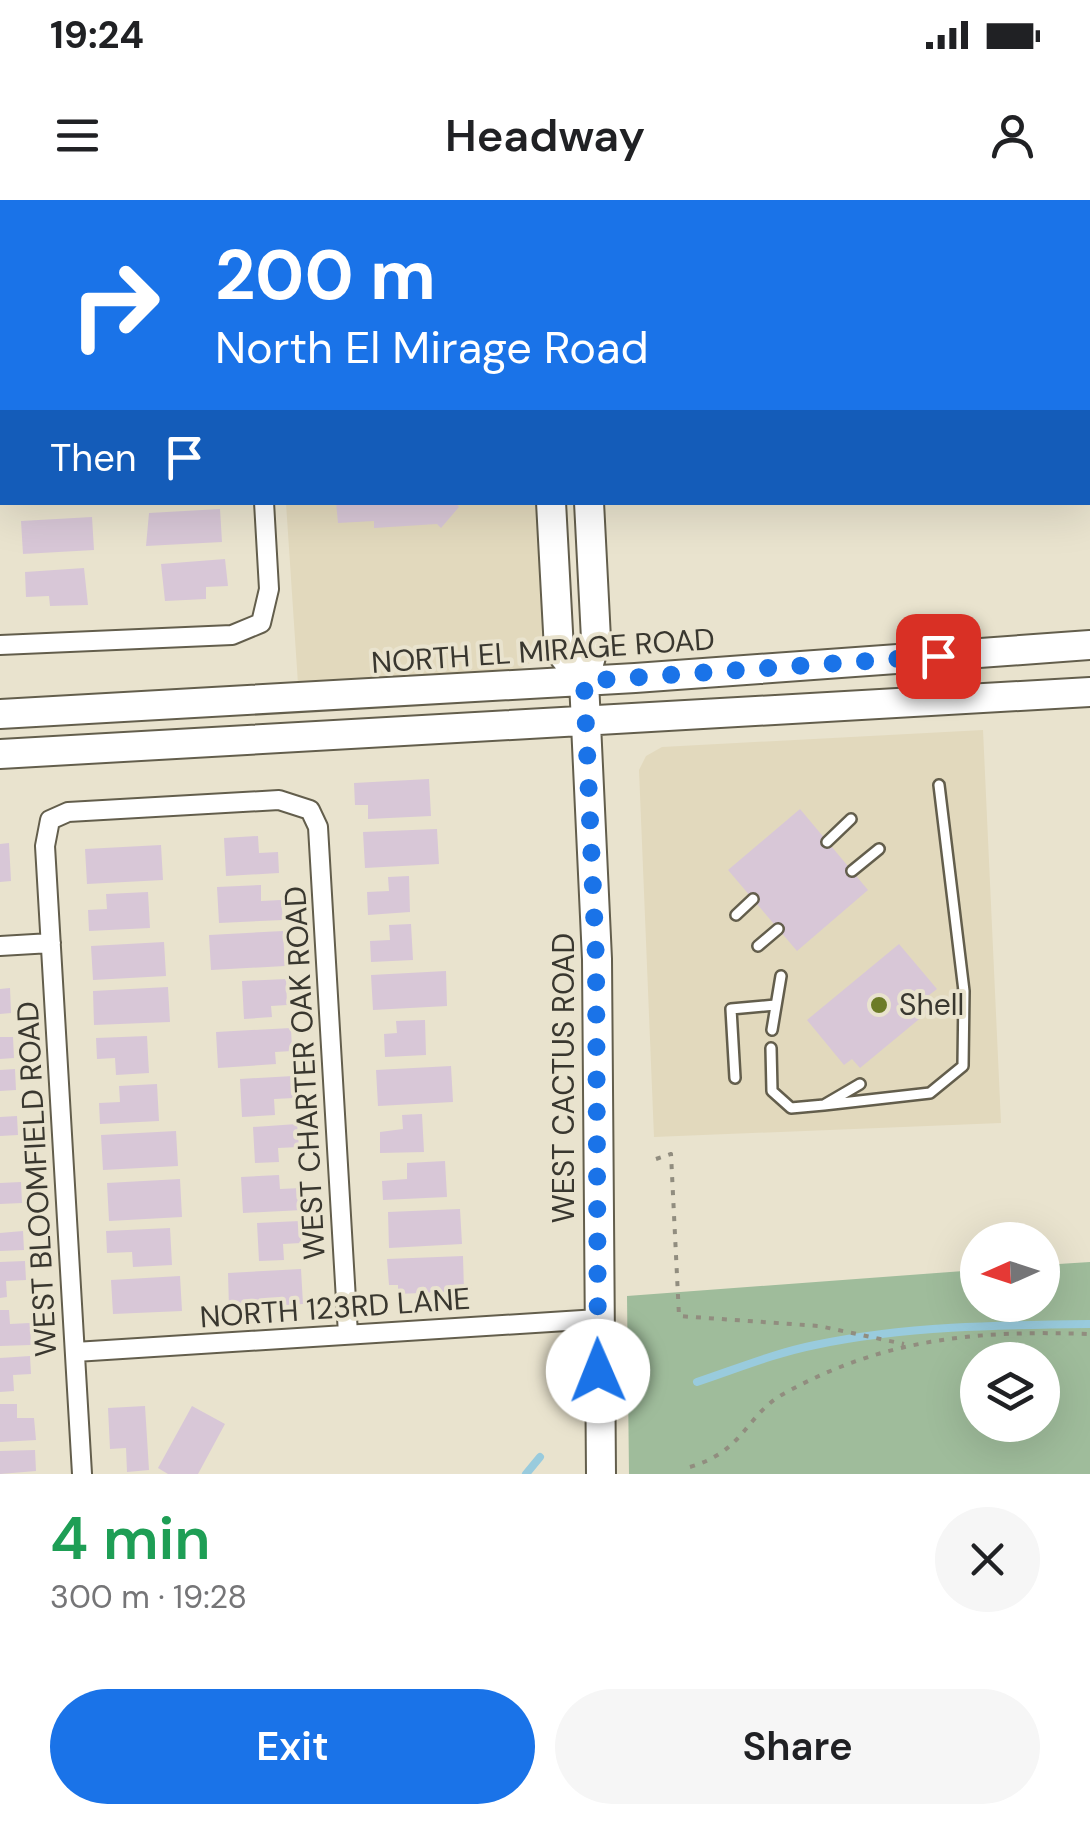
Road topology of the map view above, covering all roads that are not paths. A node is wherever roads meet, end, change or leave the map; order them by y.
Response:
1 (264, 505) edge
2 (551, 505) edge
3 (588, 505) edge
4 (0, 645) edge
5 (1090, 645) edge
6 (584, 681) junction
7 (1090, 692) edge
8 (0, 714) edge
9 (586, 720) junction
10 (0, 754) edge
11 (939, 785) dead end
12 (310, 810) joint
13 (850, 819) dead end
14 (828, 842) dead end
15 (878, 849) dead end
16 (852, 870) dead end
17 (753, 899) dead end
18 (736, 915) dead end
19 (778, 928) dead end
20 (51, 943) junction
21 (0, 946) edge
22 (758, 946) dead end
23 (781, 976) dead end
24 (964, 991) junction
25 (775, 1005) junction
26 (947, 1008) dead end
27 (772, 1030) dead end
28 (772, 1048) dead end
29 (735, 1078) dead end
30 (860, 1084) dead end
31 (824, 1105) junction
32 (598, 1320) junction
33 (348, 1334) junction
34 (75, 1352) junction
35 (601, 1462) edge
36 (82, 1474) edge

1 - 4 street
2 - 6 main road, WEST CACTUS ROAD
3 - 6 main road, WEST CACTUS ROAD
5 - 6 main road, NORTH EL MIRAGE ROAD
6 - 8 main road, NORTH EL MIRAGE ROAD
6 - 9 main road, WEST CACTUS ROAD
7 - 9 main road
9 - 10 main road
9 - 32 main road, WEST CACTUS ROAD
11 - 24 lane
12 - 20 street, WEST BLOOMFIELD ROAD
12 - 33 street, WEST CHARTER OAK ROAD
13 - 14 lane
15 - 16 lane
17 - 18 lane
19 - 22 lane
20 - 21 street
20 - 34 street, WEST BLOOMFIELD ROAD
23 - 25 lane
24 - 26 lane
24 - 31 lane
25 - 27 lane
25 - 29 lane
28 - 31 lane
30 - 31 lane
32 - 33 street, NORTH 123RD LANE
32 - 35 main road, WEST CACTUS ROAD
33 - 34 street, NORTH 123RD LANE
34 - 36 street, WEST BLOOMFIELD ROAD

